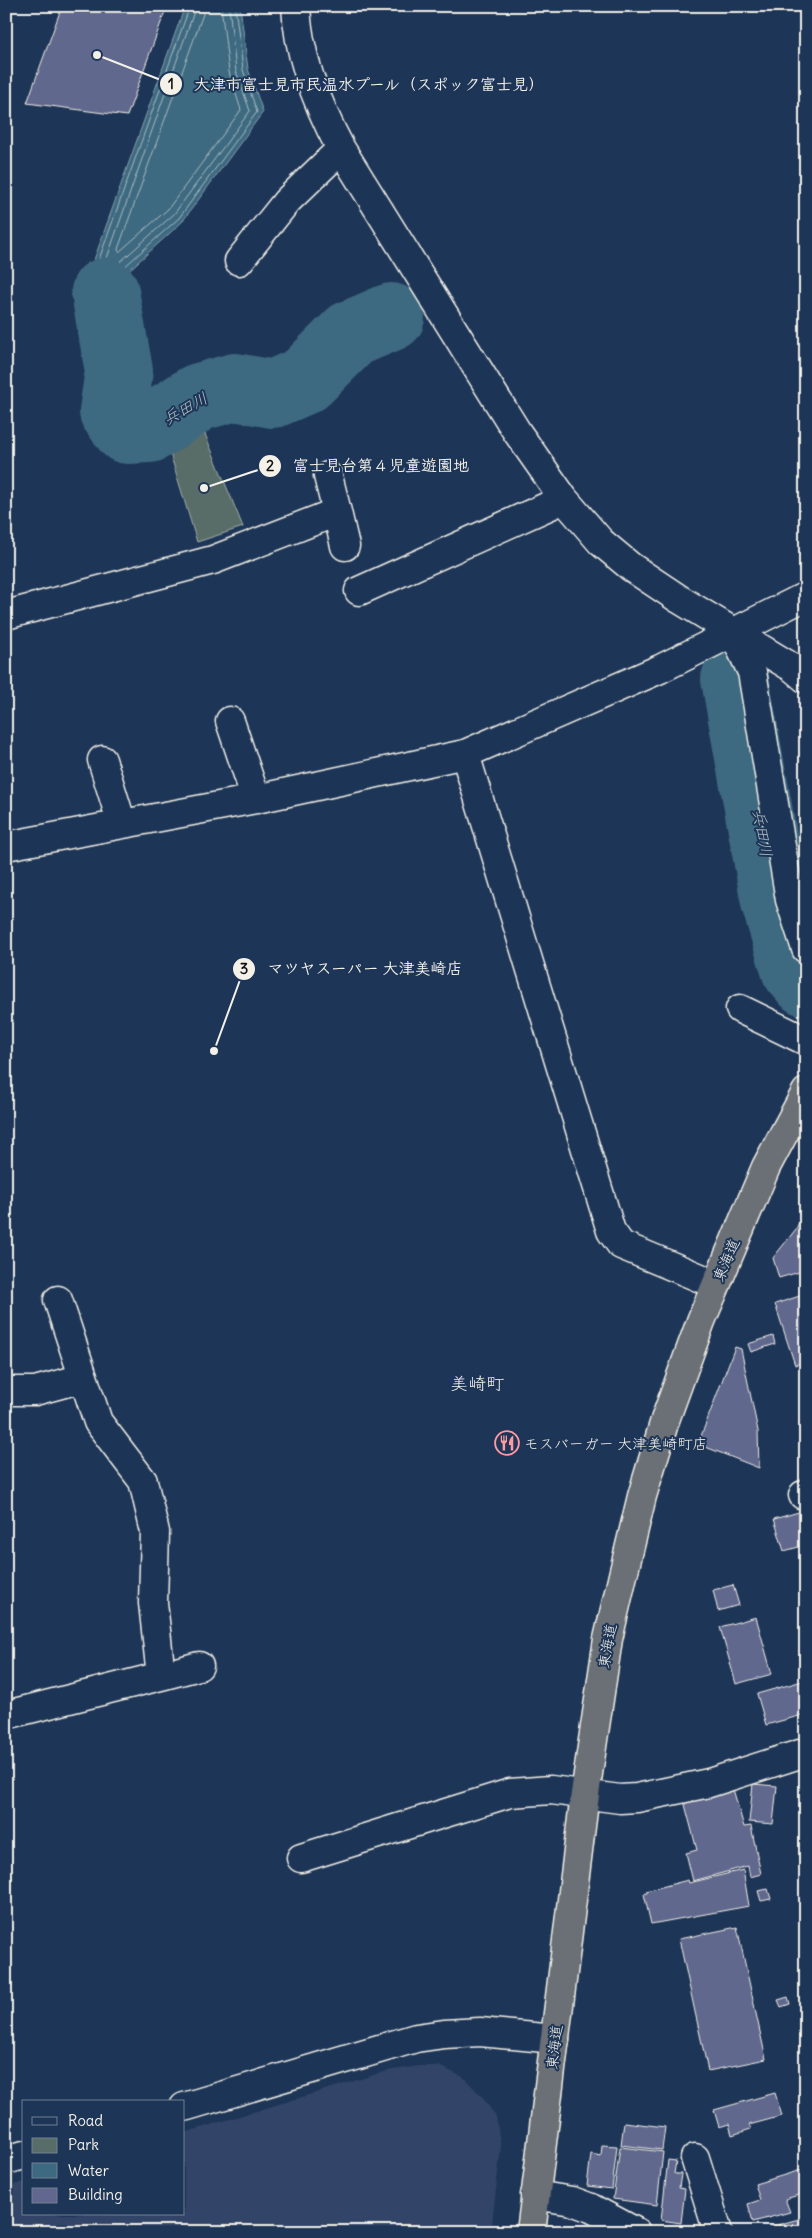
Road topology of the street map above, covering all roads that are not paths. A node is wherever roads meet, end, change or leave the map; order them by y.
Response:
1 (296, 6) edge
2 (341, 149) junction
3 (239, 261) dead end
4 (328, 476) dead end
5 (564, 499) junction
6 (337, 512) junction
7 (345, 546) dead end
8 (359, 591) dead end
9 (806, 596) edge
10 (6, 615) edge
11 (733, 632) junction
12 (806, 679) edge
13 (230, 722) dead end
14 (465, 754) junction
15 (102, 760) dead end
16 (256, 799) junction
17 (122, 824) junction
18 (6, 846) edge
19 (806, 949) edge
20 (740, 1009) dead end
21 (806, 1042) edge
22 (806, 1092) edge
23 (715, 1284) junction
24 (58, 1300) dead end
25 (83, 1378) junction
26 (6, 1391) edge
27 (199, 1666) dead end
28 (162, 1676) junction
29 (6, 1716) edge
30 (806, 1752) edge
31 (585, 1794) junction
32 (301, 1858) dead end
33 (555, 2039) junction
34 (185, 2107) edge
35 (22, 2156) edge
36 (695, 2158) dead end
37 (6, 2160) edge
38 (535, 2195) junction
39 (531, 2232) edge
40 (636, 2232) edge
41 (718, 2232) edge

1 - 2 street
2 - 3 street
2 - 5 street
4 - 6 street
5 - 8 street
5 - 11 street
6 - 7 street
6 - 10 street
9 - 11 street
11 - 12 street
11 - 14 street
11 - 19 street
13 - 16 street
14 - 16 street
14 - 23 street
15 - 17 street
16 - 17 street
17 - 18 street
20 - 21 street
22 - 23 highway, 東海道
23 - 31 highway, 東海道
24 - 25 street
25 - 26 street
25 - 28 street
27 - 28 street
28 - 29 street
30 - 31 street
31 - 32 street
31 - 33 highway, 東海道
33 - 34 street
33 - 38 highway, 東海道
35 - 37 street
36 - 41 street
38 - 39 highway, 東海道
38 - 40 street

